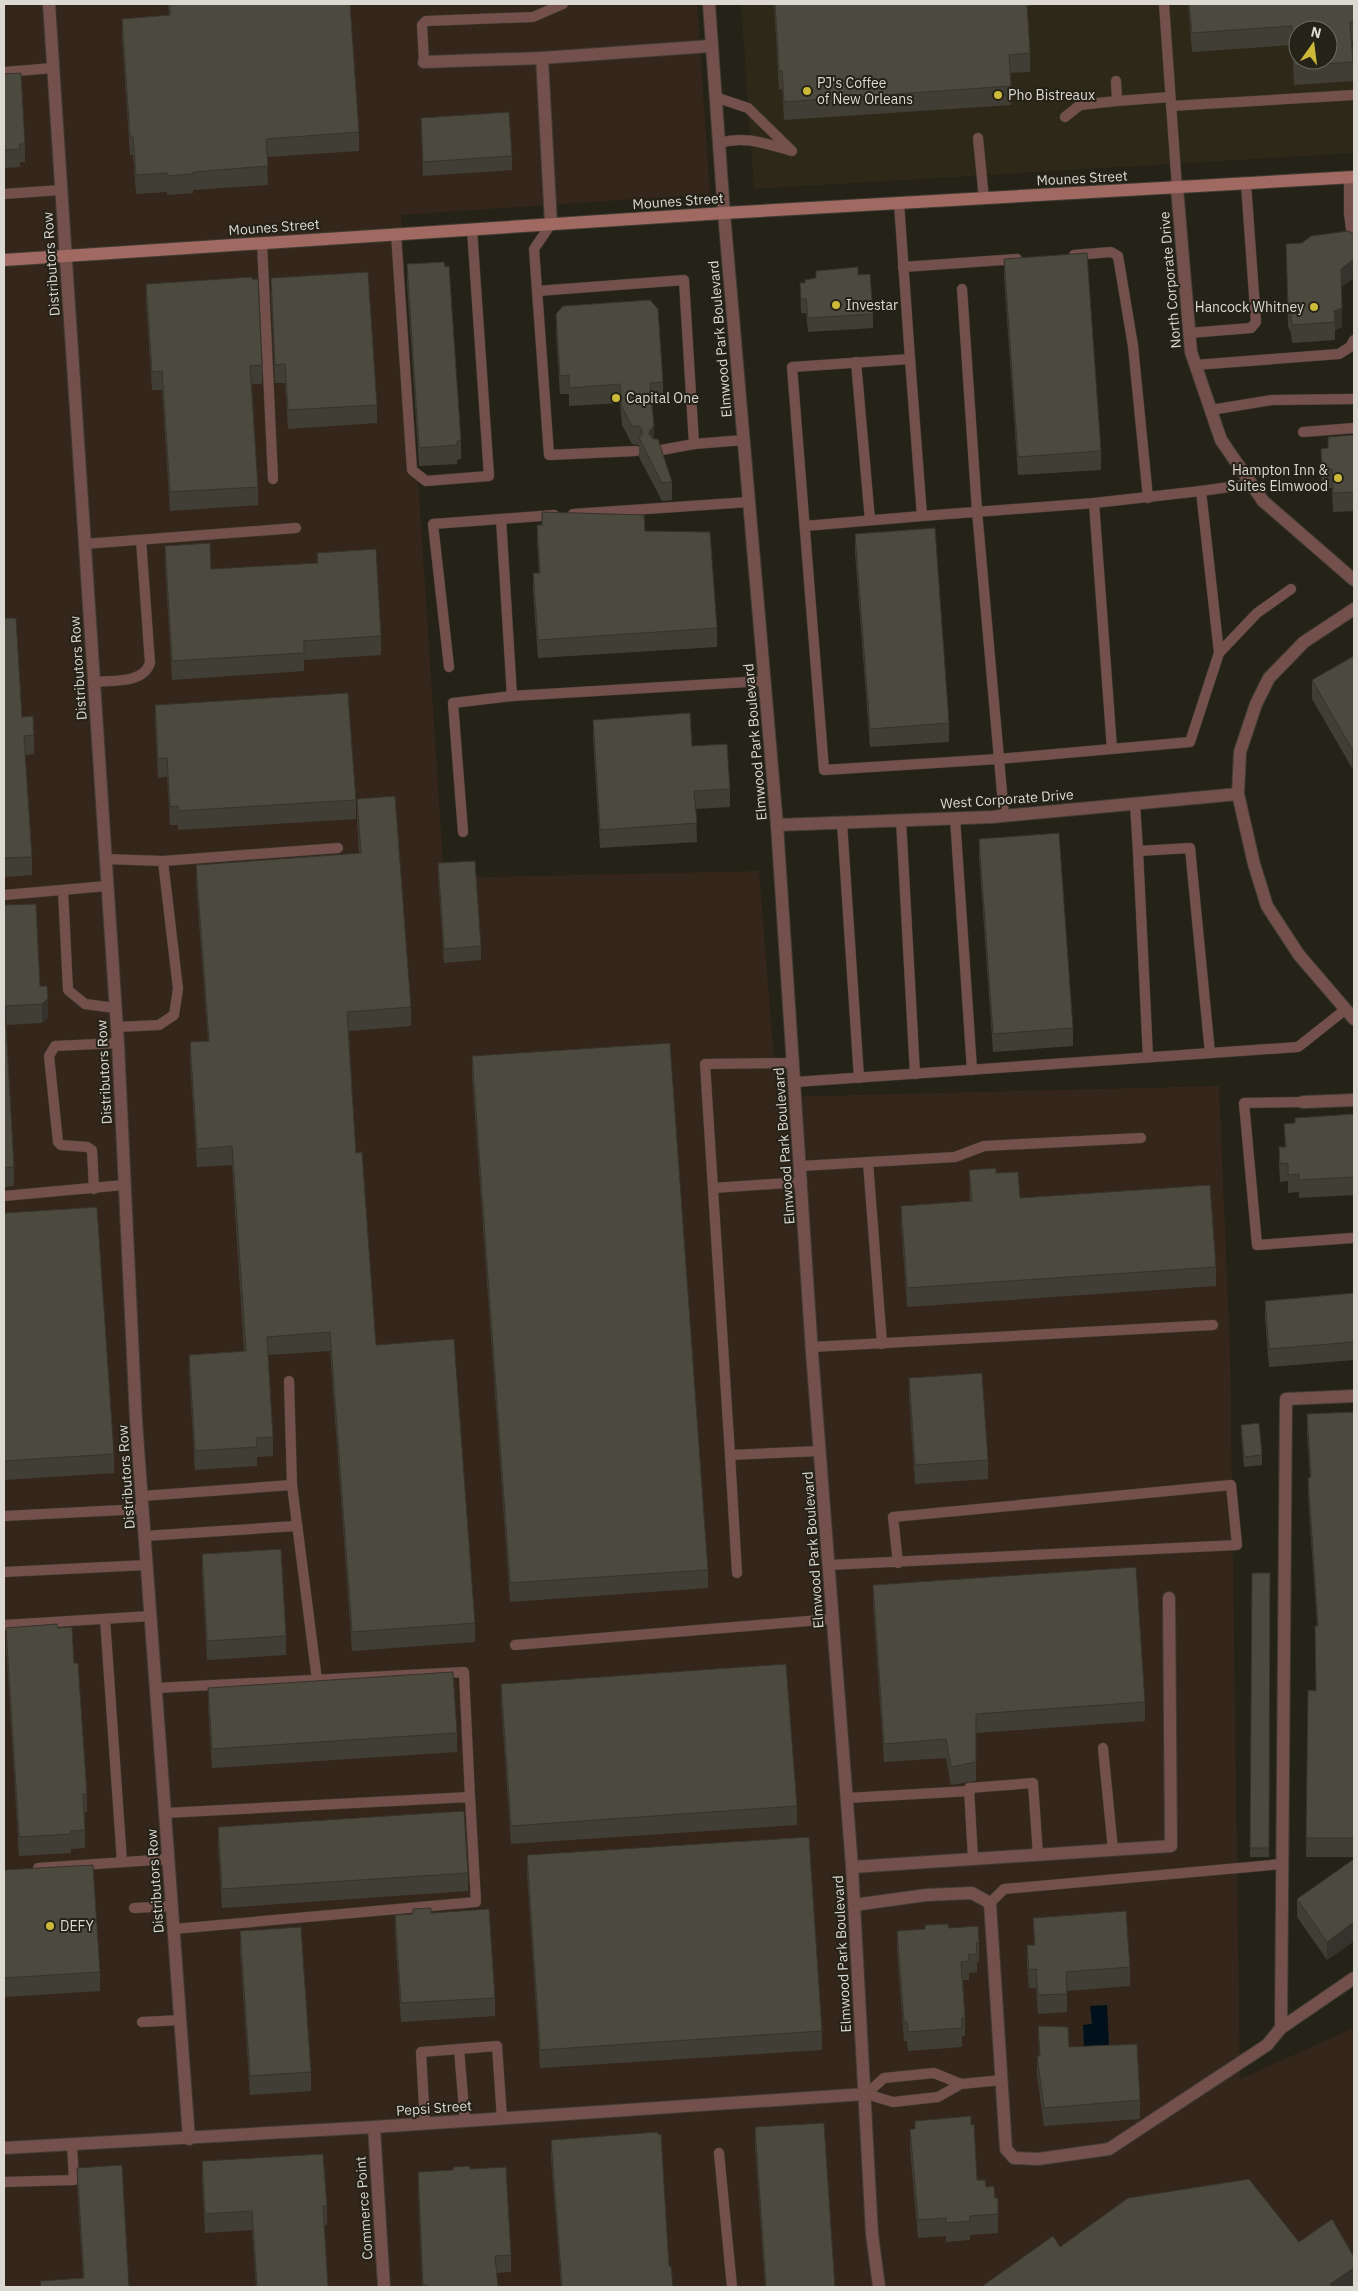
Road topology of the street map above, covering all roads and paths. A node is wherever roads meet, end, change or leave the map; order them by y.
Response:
1 (49, 4) edge
2 (563, 4) edge
3 (709, 4) edge
4 (1164, 4) edge
5 (711, 46) junction
6 (542, 58) junction
7 (424, 62) joint
8 (53, 68) junction
9 (4, 72) edge
10 (1116, 81) dead end
11 (1354, 95) edge
12 (715, 97) junction
13 (1117, 101) junction
14 (1170, 102) junction
15 (1065, 117) dead end
16 (978, 138) dead end
17 (719, 143) junction
18 (1352, 177) edge
19 (1246, 184) junction
20 (1177, 188) junction
21 (61, 190) junction
22 (4, 194) edge
23 (984, 199) junction
24 (899, 203) junction
25 (724, 213) junction
26 (551, 224) junction
27 (472, 229) junction
28 (396, 234) junction
29 (262, 243) junction
30 (1354, 246) edge
31 (1062, 255) edge
32 (65, 256) junction
33 (1032, 258) edge
34 (4, 260) edge
35 (904, 267) junction
36 (962, 289) dead end
37 (537, 291) junction
38 (1189, 333) junction
39 (1354, 340) edge
40 (910, 359) junction
41 (856, 362) junction
42 (1196, 365) junction
43 (1354, 398) edge
44 (1211, 410) junction
45 (1354, 428) edge
46 (1303, 432) dead end
47 (744, 440) junction
48 (694, 444) junction
49 (636, 451) dead end
50 (656, 451) edge
51 (273, 479) dead end
52 (1251, 484) junction
53 (1201, 491) junction
54 (1148, 498) junction
55 (749, 502) junction
56 (1094, 503) junction
57 (977, 511) junction
58 (922, 516) junction
59 (501, 519) junction
60 (870, 520) junction
61 (805, 526) junction
62 (296, 528) dead end
63 (141, 540) junction
64 (84, 544) junction
65 (1354, 580) edge
66 (1291, 589) dead end
67 (1354, 609) edge
68 (1219, 653) junction
69 (449, 666) dead end
70 (765, 681) junction
71 (94, 682) junction
72 (512, 696) junction
73 (1112, 749) junction
74 (998, 759) junction
75 (1238, 794) junction
76 (1135, 804) junction
77 (1004, 816) junction
78 (954, 818) junction
79 (901, 820) junction
80 (842, 823) junction
81 (777, 825) junction
82 (463, 832) dead end
83 (338, 848) dead end
84 (1138, 851) junction
85 (106, 859) junction
86 (163, 861) junction
87 (108, 886) junction
88 (63, 890) junction
89 (4, 895) edge
90 (115, 1008) junction
91 (1350, 1014) edge
92 (117, 1027) junction
93 (118, 1043) junction
94 (1210, 1053) junction
95 (1148, 1057) junction
96 (794, 1064) junction
97 (972, 1070) junction
98 (915, 1074) junction
99 (859, 1078) junction
100 (795, 1082) junction
101 (1354, 1100) edge
102 (1304, 1102) joint
103 (1141, 1138) dead end
104 (868, 1162) junction
105 (801, 1166) junction
106 (802, 1182) junction
107 (124, 1185) junction
108 (714, 1188) junction
109 (94, 1189) junction
110 (4, 1196) edge
111 (1352, 1238) dead end
112 (1214, 1325) dead end
113 (882, 1344) junction
114 (812, 1347) junction
115 (290, 1381) dead end
116 (1354, 1396) edge
117 (820, 1451) junction
118 (730, 1456) junction
119 (292, 1485) junction
120 (143, 1502) junction
121 (4, 1516) edge
122 (296, 1526) junction
123 (145, 1536) junction
124 (898, 1563) junction
125 (147, 1565) junction
126 (829, 1565) junction
127 (4, 1572) edge
128 (737, 1573) dead end
129 (1169, 1598) dead end
130 (151, 1616) junction
131 (105, 1619) junction
132 (833, 1619) junction
133 (4, 1625) edge
134 (515, 1645) dead end
135 (317, 1680) junction
136 (156, 1688) junction
137 (1103, 1748) dead end
138 (970, 1791) junction
139 (470, 1797) junction
140 (847, 1798) junction
141 (165, 1813) junction
142 (1112, 1850) junction
143 (1038, 1855) junction
144 (169, 1859) junction
145 (973, 1859) junction
146 (122, 1862) junction
147 (1282, 1864) junction
148 (852, 1867) junction
149 (24, 1869) edge
150 (990, 1903) junction
151 (854, 1904) junction
152 (172, 1906) junction
153 (134, 1908) dead end
154 (174, 1929) junction
155 (1354, 1978) edge
156 (180, 2020) junction
157 (142, 2022) dead end
158 (1281, 2028) junction
159 (459, 2049) junction
160 (1002, 2080) junction
161 (961, 2084) junction
162 (866, 2094) junction
163 (502, 2119) junction
164 (465, 2121) junction
165 (425, 2124) junction
166 (374, 2128) junction
167 (189, 2138) junction
168 (72, 2145) junction
169 (4, 2148) edge
170 (718, 2152) dead end
171 (4, 2182) edge
172 (384, 2287) edge
173 (732, 2287) edge
174 (879, 2287) edge

1 - 8 street, Distributors Row
2 - 7 lane
3 - 5 street, Elmwood Park Boulevard
4 - 14 lane
5 - 6 street
5 - 12 street, Elmwood Park Boulevard
6 - 7 street
6 - 26 street
8 - 9 lane
8 - 21 street, Distributors Row
10 - 13 lane
11 - 14 lane
12 - 17 street, Elmwood Park Boulevard
12 - 17 lane
13 - 14 lane
13 - 15 lane
14 - 20 lane
16 - 23 lane
17 - 25 street, Elmwood Park Boulevard
18 - 19 main road, Mounes Street
18 - 30 lane
19 - 20 main road, Mounes Street
19 - 38 lane
20 - 23 main road, Mounes Street
20 - 38 street, North Corporate Drive
21 - 22 lane
21 - 32 street, Distributors Row
23 - 24 main road, Mounes Street
24 - 25 main road, Mounes Street
24 - 35 lane
25 - 26 main road, Mounes Street
25 - 47 street, Elmwood Park Boulevard
26 - 27 main road, Mounes Street
26 - 37 lane
27 - 28 main road, Mounes Street
27 - 28 lane
28 - 29 main road, Mounes Street
29 - 32 main road, Mounes Street
29 - 51 lane
31 - 54 lane
32 - 34 main road, Mounes Street
32 - 64 street, Distributors Row
33 - 35 lane
35 - 40 lane
36 - 57 lane
37 - 48 lane
37 - 49 lane
38 - 42 street, North Corporate Drive
39 - 42 lane
40 - 41 lane
40 - 58 lane
41 - 60 lane
41 - 61 lane
42 - 44 street, North Corporate Drive
43 - 44 lane
44 - 52 street, North Corporate Drive
45 - 46 lane
47 - 48 lane
47 - 55 street, Elmwood Park Boulevard
48 - 50 lane
52 - 53 lane
52 - 65 street, North Corporate Drive
53 - 54 lane
53 - 68 lane
54 - 56 lane
55 - 59 lane
55 - 70 street, Elmwood Park Boulevard
56 - 57 lane
56 - 73 lane
57 - 58 lane
57 - 74 lane
58 - 60 lane
59 - 69 lane
59 - 72 lane
60 - 61 lane
61 - 74 lane
62 - 63 lane
63 - 64 lane
63 - 71 lane
64 - 71 street, Distributors Row
66 - 68 lane
67 - 75 street
68 - 73 lane
70 - 72 lane
70 - 81 street, Elmwood Park Boulevard
71 - 85 street, Distributors Row
72 - 82 lane
73 - 74 lane
74 - 77 lane
75 - 76 street, West Corporate Drive
75 - 91 street
76 - 77 street, West Corporate Drive
76 - 84 lane
77 - 78 street, West Corporate Drive
78 - 79 street, West Corporate Drive
78 - 97 lane
79 - 80 street, West Corporate Drive
79 - 98 lane
80 - 81 street, West Corporate Drive
80 - 99 lane
81 - 96 street, Elmwood Park Boulevard
83 - 86 lane
84 - 94 lane
84 - 95 lane
85 - 86 lane
85 - 87 street, Distributors Row
86 - 92 lane
87 - 88 lane
87 - 90 street, Distributors Row
88 - 89 lane
88 - 90 lane
90 - 92 street, Distributors Row
91 - 94 lane
92 - 93 street, Distributors Row
93 - 107 street, Distributors Row
93 - 109 lane
94 - 95 lane
95 - 97 lane
96 - 100 street, Elmwood Park Boulevard
96 - 108 lane
97 - 98 lane
98 - 99 lane
99 - 100 lane
100 - 105 street, Elmwood Park Boulevard
101 - 102 street
102 - 111 lane
103 - 104 lane
104 - 105 lane
104 - 113 lane
105 - 106 street, Elmwood Park Boulevard
106 - 108 lane
106 - 114 street, Elmwood Park Boulevard
107 - 109 lane
107 - 120 street, Distributors Row
108 - 118 lane
109 - 110 lane
112 - 113 lane
113 - 114 lane
114 - 117 street, Elmwood Park Boulevard
115 - 119 lane
116 - 147 street
117 - 118 lane
117 - 126 street, Elmwood Park Boulevard
118 - 128 lane
119 - 120 lane
119 - 122 lane
120 - 121 lane
120 - 123 street, Distributors Row
122 - 123 lane
122 - 135 lane
123 - 125 street, Distributors Row
124 - 124 lane
124 - 126 lane
125 - 127 lane
125 - 130 street, Distributors Row
126 - 132 street, Elmwood Park Boulevard
129 - 142 street
130 - 131 lane
130 - 136 street, Distributors Row
131 - 133 lane
131 - 146 lane
132 - 134 lane
132 - 140 street, Elmwood Park Boulevard
135 - 136 lane
135 - 139 lane
136 - 141 street, Distributors Row
137 - 142 lane
138 - 140 lane
138 - 143 lane
138 - 145 lane
139 - 141 lane
139 - 154 lane
140 - 148 street, Elmwood Park Boulevard
141 - 144 street, Distributors Row
142 - 143 street
143 - 145 street
144 - 146 lane
144 - 152 street, Distributors Row
145 - 148 street
146 - 149 lane
147 - 150 lane
147 - 158 street
148 - 151 street, Elmwood Park Boulevard
150 - 151 street
150 - 160 street
151 - 162 street, Elmwood Park Boulevard
152 - 153 lane
152 - 154 street, Distributors Row
154 - 156 street, Distributors Row
155 - 158 street
156 - 157 lane
156 - 167 street, Distributors Row
158 - 160 street
159 - 163 lane
159 - 164 lane
159 - 165 lane
160 - 161 lane
161 - 162 lane
161 - 162 lane
162 - 163 street, Pepsi Street
162 - 174 street, Elmwood Park Boulevard
163 - 164 street, Pepsi Street
164 - 165 street, Pepsi Street
165 - 166 street, Pepsi Street
166 - 167 street, Pepsi Street
166 - 172 street, Commerce Point
167 - 168 street, Pepsi Street
168 - 169 street, Pepsi Street
168 - 171 lane
170 - 173 lane

